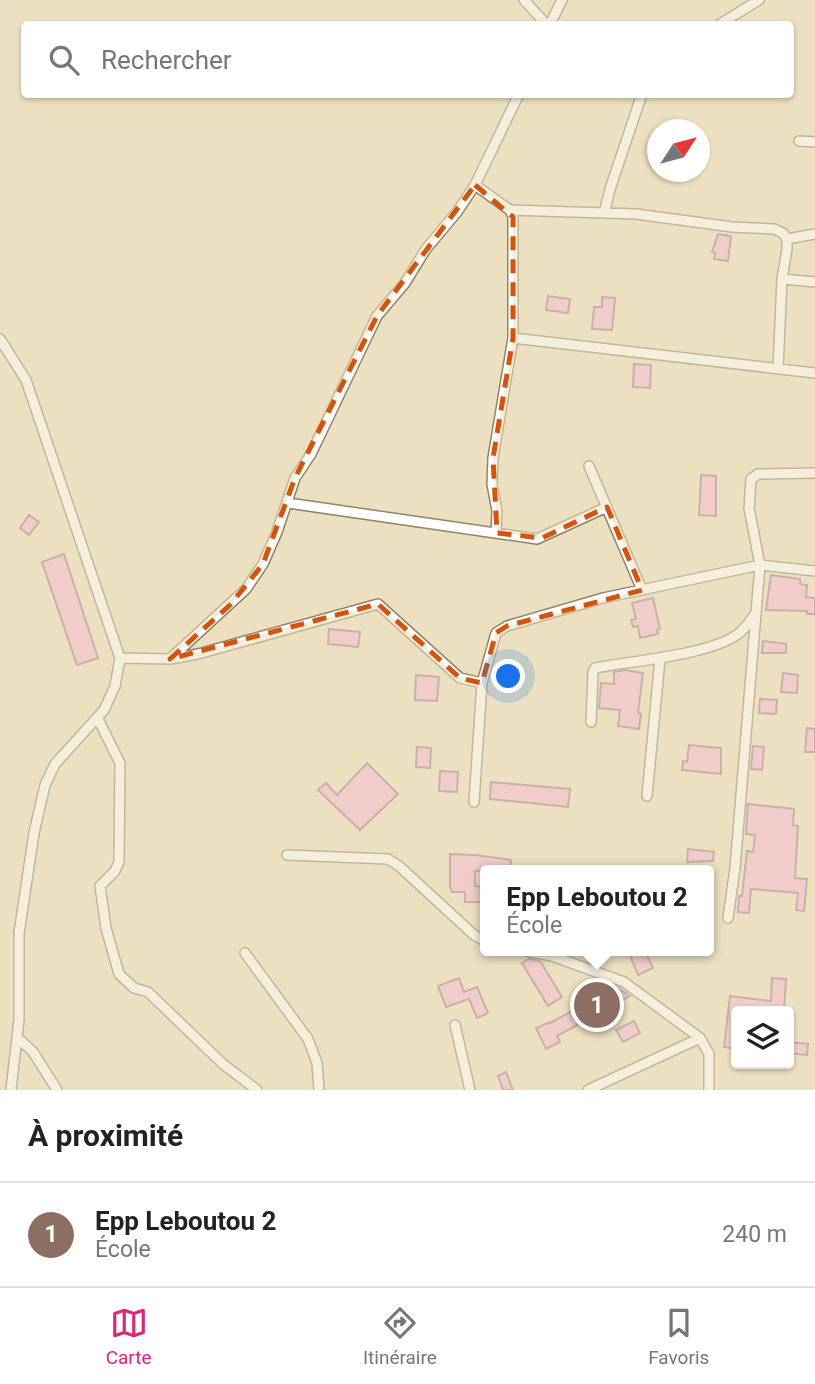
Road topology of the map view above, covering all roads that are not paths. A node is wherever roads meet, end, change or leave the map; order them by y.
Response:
1 (524, 0) edge
2 (562, 0) edge
3 (759, 0) edge
4 (545, 21) edge
5 (550, 21) edge
6 (725, 21) edge
7 (517, 98) edge
8 (641, 98) edge
9 (799, 141) dead end
10 (815, 142) edge
11 (475, 185) junction
12 (510, 210) junction
13 (604, 213) junction
14 (815, 234) edge
15 (787, 239) junction
16 (782, 279) junction
17 (815, 282) edge
18 (513, 338) junction
19 (0, 339) edge
20 (778, 369) junction
21 (815, 373) edge
22 (589, 466) dead end
23 (815, 472) edge
24 (288, 503) junction
25 (607, 507) junction
26 (496, 533) junction
27 (760, 565) junction
28 (815, 571) edge
29 (642, 590) junction
30 (757, 612) junction
31 (120, 658) junction
32 (170, 659) junction
33 (660, 659) junction
34 (482, 683) junction
35 (97, 719) junction
36 (590, 722) dead end
37 (647, 796) dead end
38 (474, 802) dead end
39 (286, 855) dead end
40 (728, 918) dead end
41 (480, 938) edge
42 (244, 953) dead end
43 (552, 956) edge
44 (455, 1025) dead end
45 (18, 1038) junction
46 (700, 1038) junction
47 (11, 1090) edge
48 (57, 1090) edge
49 (257, 1090) edge
50 (319, 1090) edge
51 (470, 1090) edge
52 (588, 1090) edge
53 (709, 1090) edge

1 - 4 street
2 - 5 street
3 - 6 street
7 - 11 street
8 - 13 street
9 - 10 street
11 - 12 street
11 - 24 street
12 - 13 street
12 - 18 street
13 - 15 street
14 - 15 street
15 - 16 street
16 - 17 street
16 - 20 street
18 - 20 street
18 - 26 street
19 - 31 street
20 - 21 street
22 - 25 street
23 - 27 street
24 - 26 street
24 - 32 street
25 - 26 street
25 - 29 street
27 - 28 street
27 - 29 street
27 - 30 street
29 - 34 street
30 - 33 street
30 - 40 street
31 - 32 street
31 - 35 street
32 - 34 street
33 - 36 street
33 - 37 street
34 - 38 street
35 - 45 street
35 - 49 street
39 - 41 street
42 - 50 street
43 - 46 street
44 - 51 street
45 - 47 street
45 - 48 street
46 - 52 street
46 - 53 street

